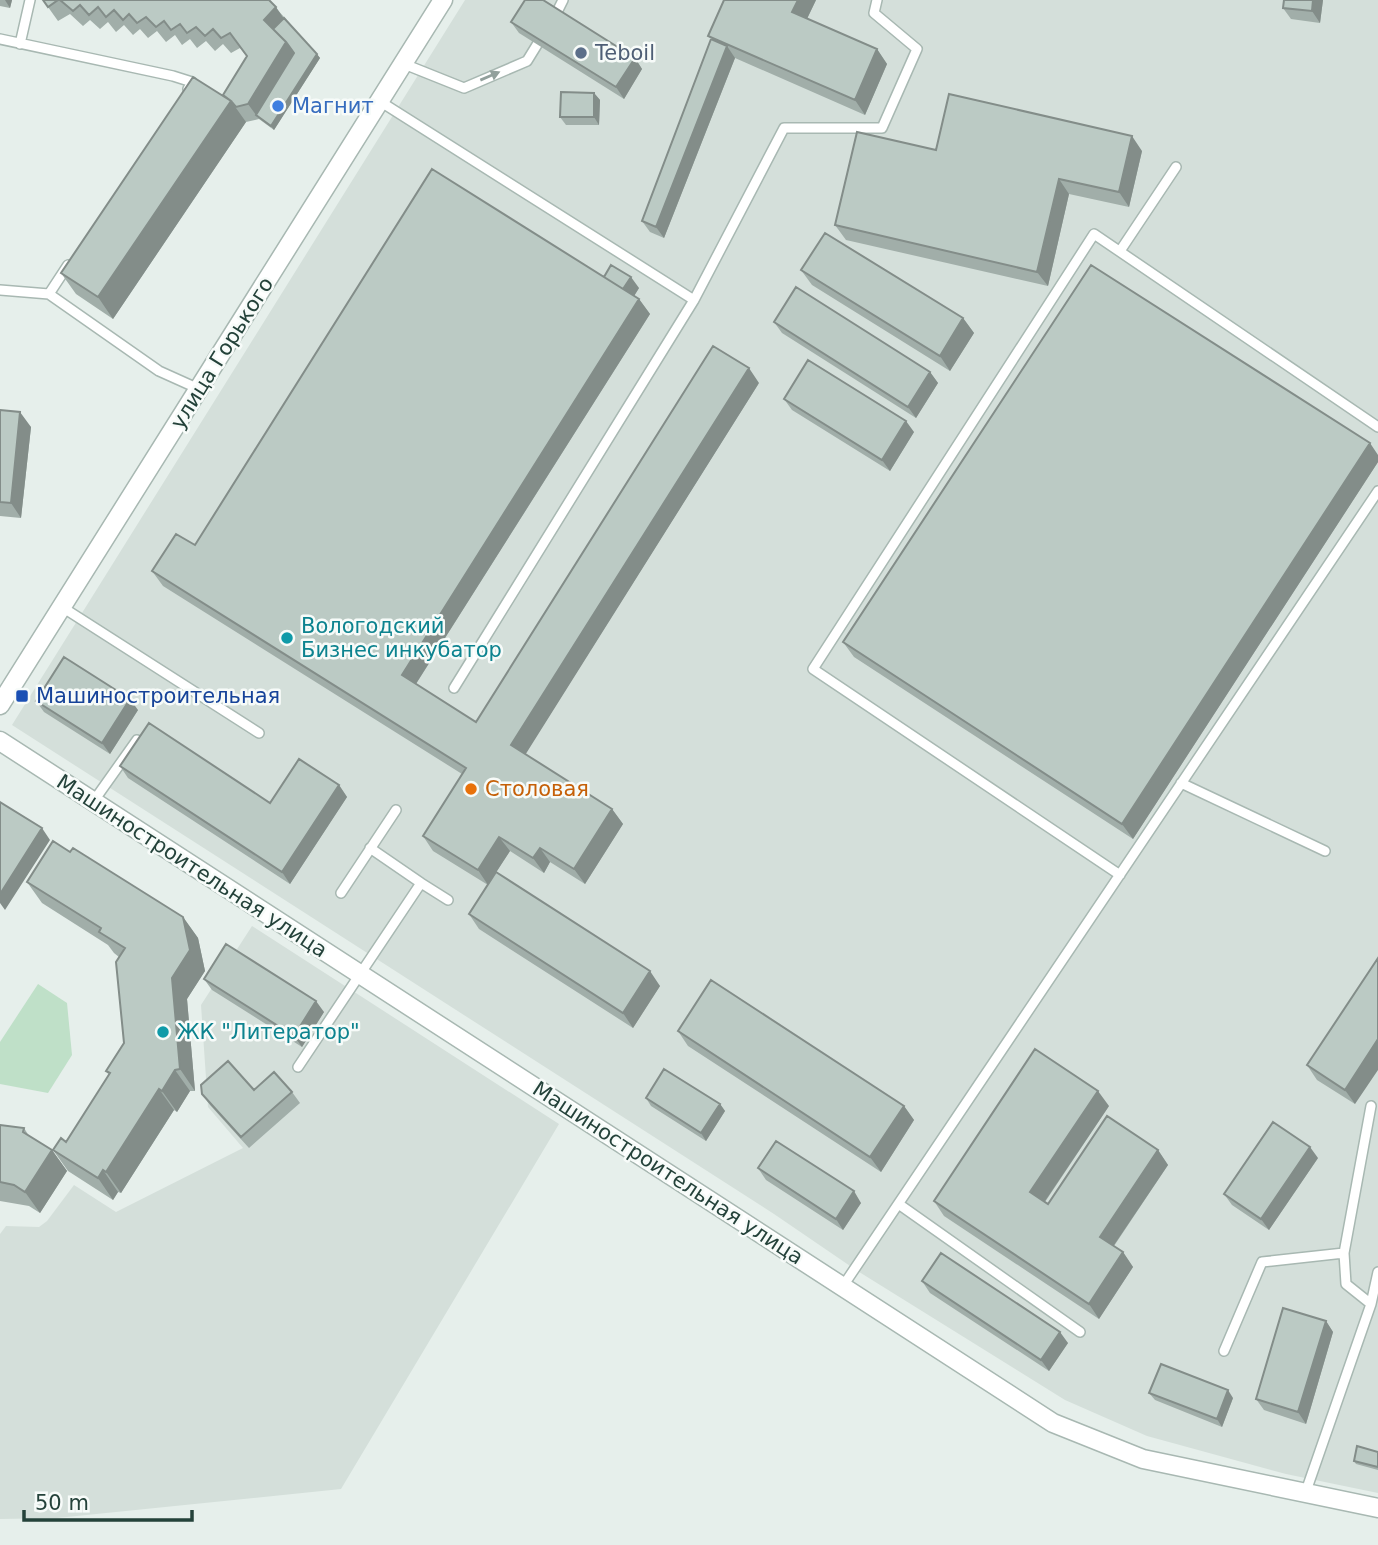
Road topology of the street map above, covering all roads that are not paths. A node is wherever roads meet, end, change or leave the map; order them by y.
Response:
1 (30, 0) edge
2 (443, 0) edge
3 (563, 0) edge
4 (877, 0) edge
5 (0, 39) edge
6 (20, 44) junction
7 (404, 64) junction
8 (184, 93) edge
9 (381, 102) junction
10 (1176, 167) dead end
11 (1120, 251) junction
12 (71, 261) edge
13 (0, 290) edge
14 (49, 294) junction
15 (694, 300) junction
16 (199, 390) junction
17 (1378, 427) edge
18 (1378, 491) edge
19 (62, 607) junction
20 (454, 688) dead end
21 (0, 705) edge
22 (260, 733) dead end
23 (137, 740) edge
24 (0, 741) edge
25 (1181, 783) junction
26 (93, 802) junction
27 (396, 810) dead end
28 (370, 848) junction
29 (1325, 851) dead end
30 (1120, 875) junction
31 (421, 883) junction
32 (341, 892) dead end
33 (448, 900) dead end
34 (361, 975) junction
35 (298, 1067) dead end
36 (1371, 1106) dead end
37 (900, 1205) junction
38 (1344, 1253) junction
39 (1378, 1272) edge
40 (843, 1286) junction
41 (1371, 1304) junction
42 (1080, 1332) dead end
43 (1224, 1351) dead end
44 (1306, 1494) junction
45 (1378, 1508) edge

1 - 6 lane
2 - 7 street, улица Горького
7 -> 3 lane
4 - 15 lane
5 - 6 lane
6 - 8 lane
7 - 9 street, улица Горького
9 - 15 lane
9 - 16 street, улица Горького
10 - 11 lane
11 - 17 lane
11 - 30 lane
12 - 14 lane
13 - 14 lane
14 - 16 lane
15 - 20 lane
16 - 19 street, улица Горького
18 - 25 lane
19 - 21 street, улица Горького
19 - 22 lane
23 - 26 lane
24 - 26 street, Машиностроительная улица
25 - 29 lane
25 - 30 lane
26 - 34 street, Машиностроительная улица
27 - 28 lane
28 - 31 lane
28 - 32 lane
30 - 37 lane
31 - 33 lane
31 - 34 lane
34 - 35 lane
34 - 40 street, Машиностроительная улица
36 - 38 lane
37 - 40 lane
37 - 42 lane
38 - 41 lane
38 - 43 lane
39 - 41 lane
40 - 44 street, Машиностроительная улица
41 - 44 lane
44 - 45 street, Машиностроительная улица

